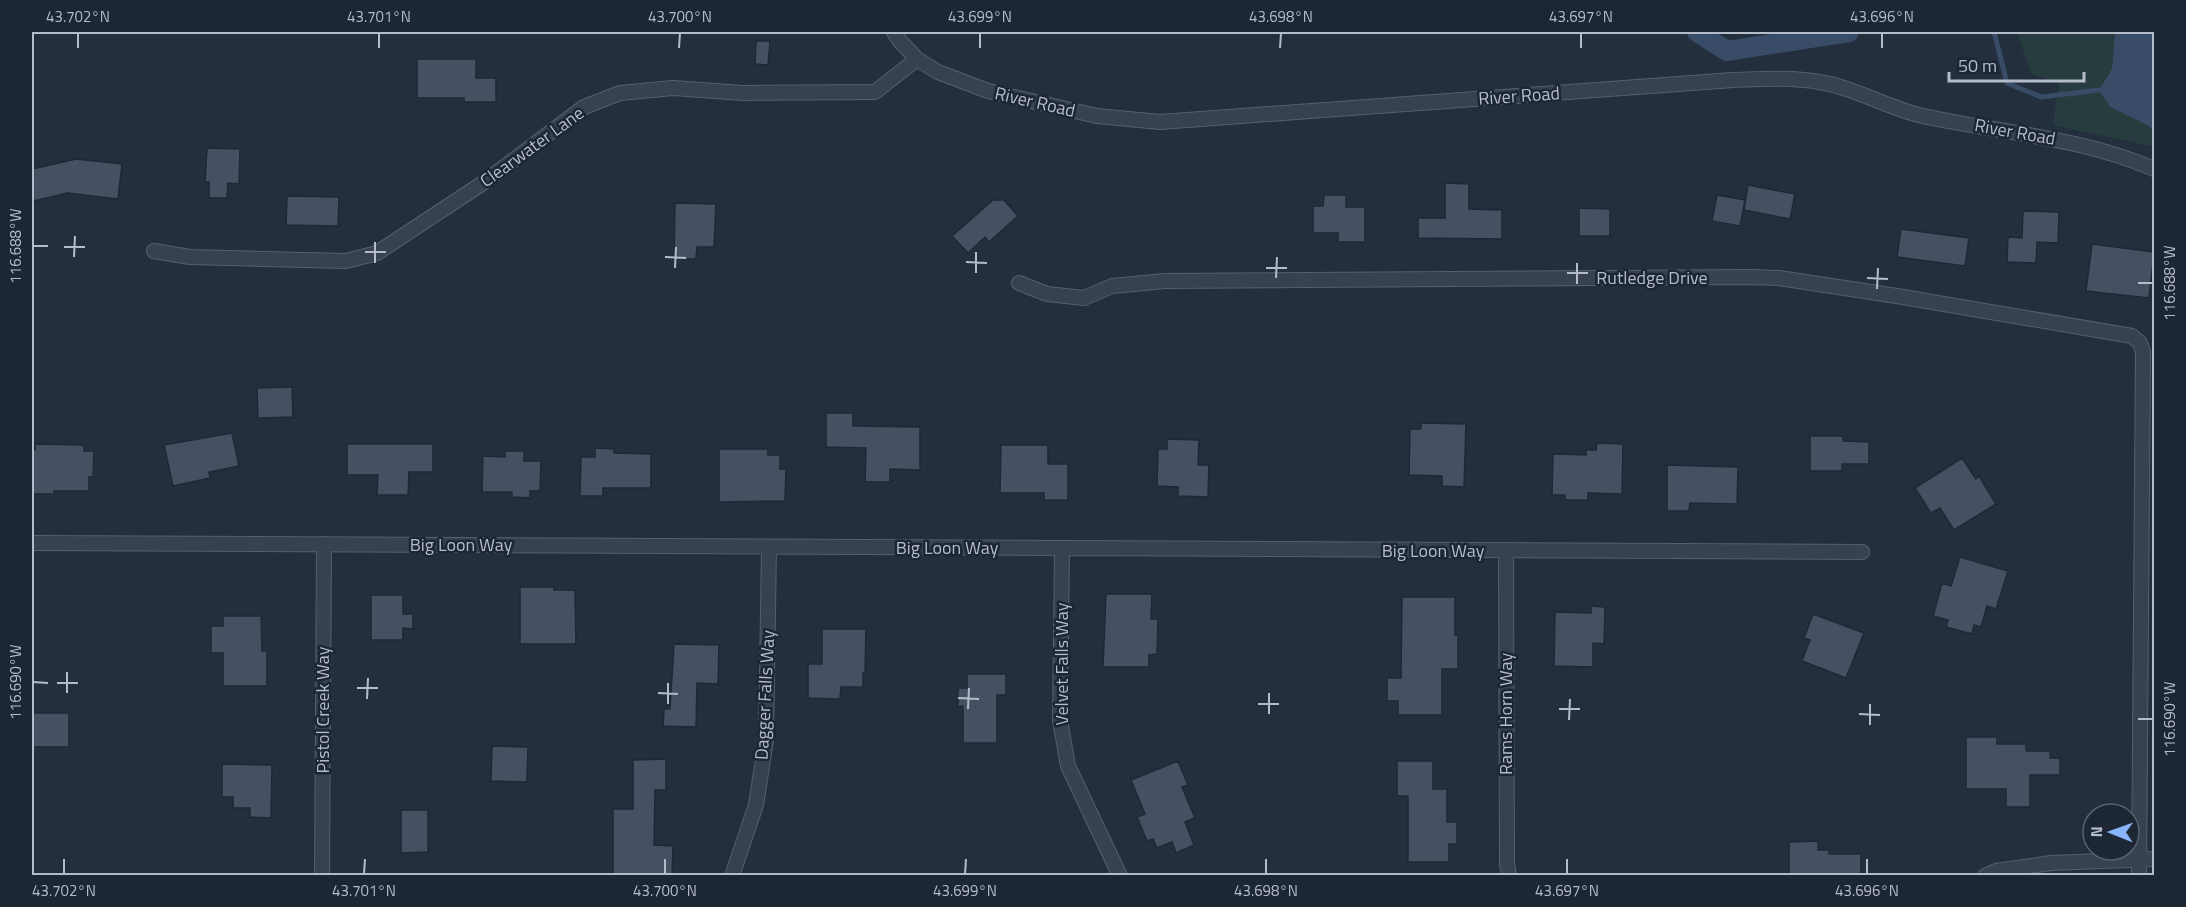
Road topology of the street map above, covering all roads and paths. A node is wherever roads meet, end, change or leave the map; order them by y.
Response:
1 (894, 32) edge
2 (917, 59) junction
3 (2154, 168) edge
4 (154, 251) dead end
5 (1019, 283) dead end
6 (32, 543) edge
7 (324, 544) junction
8 (769, 547) junction
9 (1062, 549) junction
10 (1506, 551) junction
11 (1862, 552) dead end
12 (2147, 607) edge
13 (2141, 802) edge
14 (2081, 862) edge
15 (322, 876) edge
16 (732, 876) edge
17 (1120, 876) edge
18 (1509, 876) edge
19 (1985, 876) edge

1 - 2 street, River Road
2 - 3 street, River Road
2 - 4 street, Clearwater Lane
5 - 12 street, Rutledge Drive
6 - 7 street, Big Loon Way
7 - 8 street, Big Loon Way
7 - 15 street, Pistol Creek Way
8 - 9 street, Big Loon Way
8 - 16 street, Dagger Falls Way
9 - 10 street, Big Loon Way
9 - 17 street, Velvet Falls Way
10 - 11 street, Big Loon Way
10 - 18 street, Rams Horn Way
12 - 13 street
14 - 19 street

